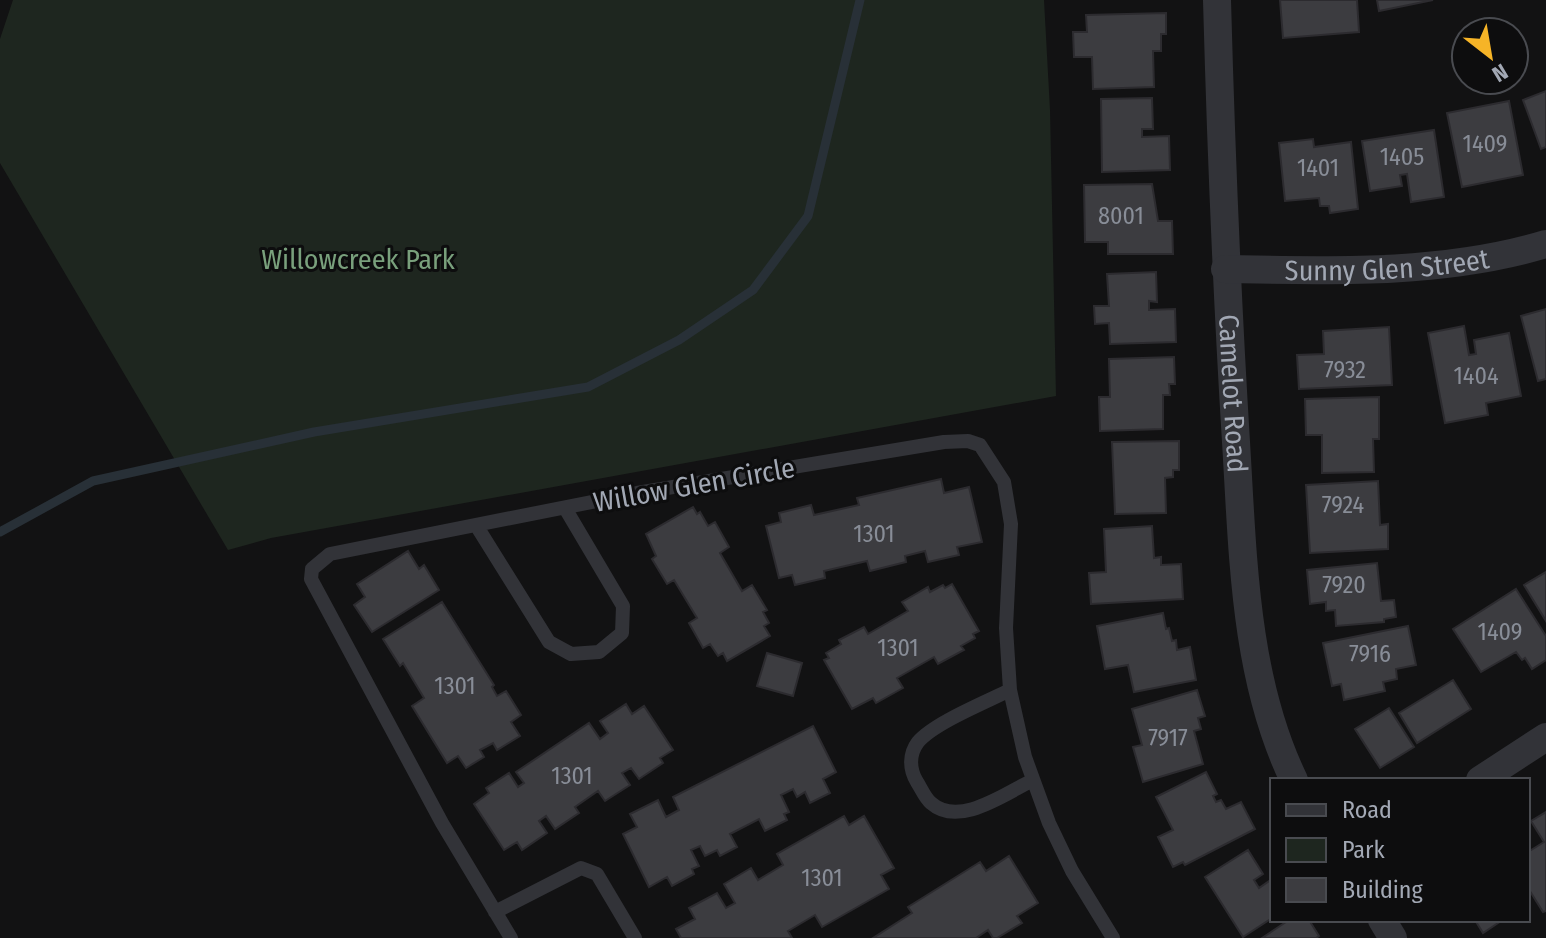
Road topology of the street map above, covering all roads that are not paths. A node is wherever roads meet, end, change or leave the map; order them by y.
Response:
1 (1217, 0) edge
2 (1546, 244) edge
3 (1225, 269) junction
4 (565, 508) junction
5 (476, 525) junction
6 (1010, 690) junction
7 (1546, 737) edge
8 (1293, 778) edge
9 (1483, 778) edge
10 (1033, 780) junction
11 (495, 912) junction
12 (511, 938) edge
13 (635, 938) edge
14 (1113, 938) edge

1 - 3 street, Camelot Road
2 - 3 street, Sunny Glen Street
3 - 8 street, Camelot Road
4 - 5 lane, Willow Glen Circle
4 - 5 lane
4 - 6 lane, Willow Glen Circle
5 - 11 lane, Willow Glen Circle
6 - 10 lane, Willow Glen Circle
6 - 10 lane
7 - 9 street
10 - 14 lane, Willow Glen Circle
11 - 12 lane, Willow Glen Circle
11 - 13 lane

